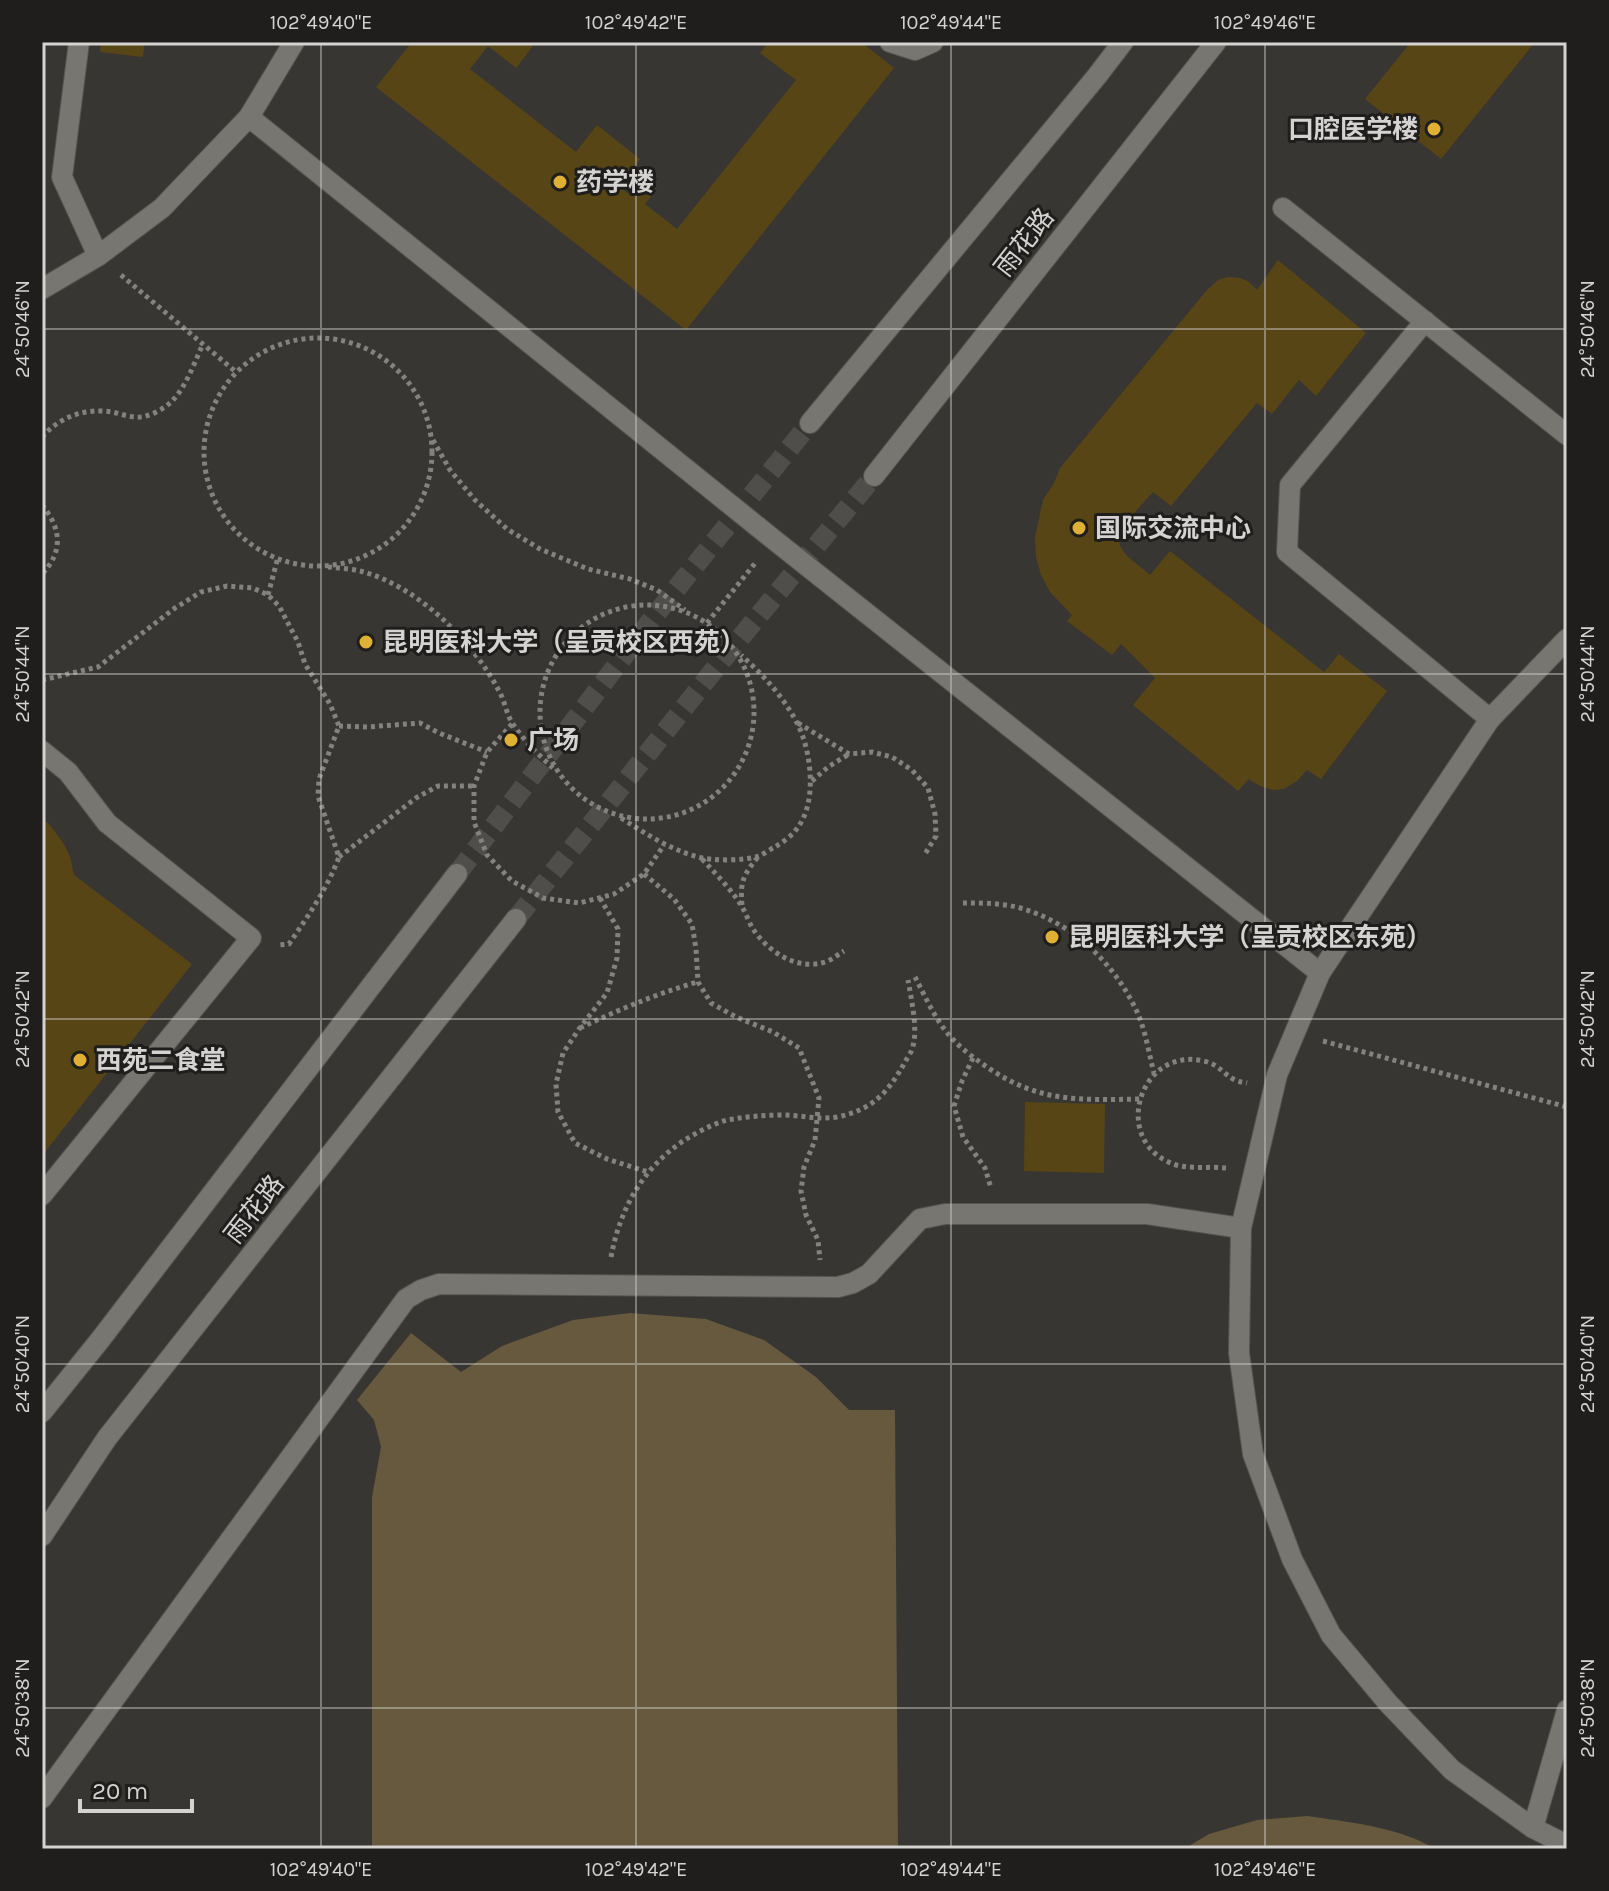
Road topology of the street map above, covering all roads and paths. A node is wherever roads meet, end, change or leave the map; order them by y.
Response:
1 (79, 42) edge
2 (294, 42) edge
3 (890, 42) edge
4 (933, 42) edge
5 (1123, 42) edge
6 (1216, 42) edge
7 (249, 117) junction
8 (1283, 208) dead end
9 (98, 256) junction
10 (42, 289) edge
11 (1425, 321) junction
12 (203, 344) junction
13 (236, 372) junction
14 (810, 423) tunnel mouth
15 (1567, 435) edge
16 (42, 437) edge
17 (432, 439) junction
18 (874, 476) tunnel mouth
19 (42, 505) edge
20 (773, 539) junction
21 (278, 557) junction
22 (323, 566) junction
23 (42, 574) edge
24 (268, 595) junction
25 (690, 613) junction
26 (707, 623) junction
27 (1567, 639) edge
28 (737, 652) junction
29 (42, 680) edge
30 (1490, 719) junction
31 (797, 723) junction
32 (512, 724) junction
33 (339, 726) junction
34 (42, 751) edge
35 (487, 752) junction
36 (849, 754) junction
37 (557, 772) junction
38 (811, 782) junction
39 (474, 786) junction
40 (617, 816) junction
41 (664, 845) junction
42 (925, 854) dead end
43 (759, 856) junction
44 (339, 857) junction
45 (701, 858) junction
46 (457, 874) tunnel mouth
47 (644, 874) junction
48 (600, 898) junction
49 (963, 903) dead end
50 (742, 906) junction
51 (516, 919) tunnel mouth
52 (251, 938) junction
53 (844, 951) dead end
54 (1320, 973) junction
55 (915, 977) dead end
56 (908, 980) dead end
57 (698, 982) junction
58 (579, 1029) junction
59 (1295, 1034) junction
60 (973, 1058) junction
61 (1154, 1074) junction
62 (1273, 1091) junction
63 (1140, 1099) junction
64 (1567, 1107) edge
65 (818, 1118) junction
66 (1254, 1171) junction
67 (648, 1172) junction
68 (42, 1195) edge
69 (992, 1214) junction
70 (1241, 1228) junction
71 (609, 1286) junction
72 (820, 1287) junction
73 (42, 1412) edge
74 (42, 1536) edge
75 (1567, 1710) edge
76 (42, 1798) edge
77 (1533, 1828) junction
78 (1567, 1845) edge

1 - 9 street
2 - 7 street
3 - 4 street
5 - 14 street, 雨花路
6 - 18 street, 雨花路
7 - 9 street
7 - 20 street
8 - 11 street
9 - 10 street
9 - 12 path
11 - 15 street
11 - 30 street
12 - 13 path
12 - 16 path
13 - 17 path
13 - 21 path
17 - 22 path
17 - 25 path
19 - 23 path
20 - 26 path
20 - 54 street
21 - 22 path
21 - 24 path
22 - 32 path
24 - 29 path
24 - 33 path
25 - 26 path
25 - 37 path
26 - 28 path
27 - 30 street
28 - 31 path
28 - 40 path
30 - 54 street
31 - 36 path
31 - 38 path
32 - 35 path
32 - 37 path
33 - 35 path
33 - 44 path
34 - 52 street
35 - 39 path
36 - 38 path
36 - 42 path
37 - 40 path
38 - 43 path
39 - 44 path
39 - 48 path
40 - 41 path
41 - 45 path
41 - 47 path
43 - 45 path
43 - 50 path
44 - 52 path
45 - 50 path
46 - 73 street, 雨花路
47 - 48 path
47 - 57 path
48 - 58 path
49 - 61 path
50 - 53 path
51 - 74 street, 雨花路
52 - 68 street
54 - 59 street
55 - 60 path
56 - 65 path
57 - 58 path
57 - 65 path
58 - 67 path
59 - 62 street
59 - 64 path
60 - 63 path
60 - 69 path
61 - 62 path
61 - 63 path
62 - 66 street
63 - 66 path
65 - 67 path
65 - 72 path
66 - 70 street
67 - 71 path
69 - 70 street
69 - 72 street
70 - 77 street
71 - 72 street
71 - 76 street
75 - 77 street
77 - 78 street

